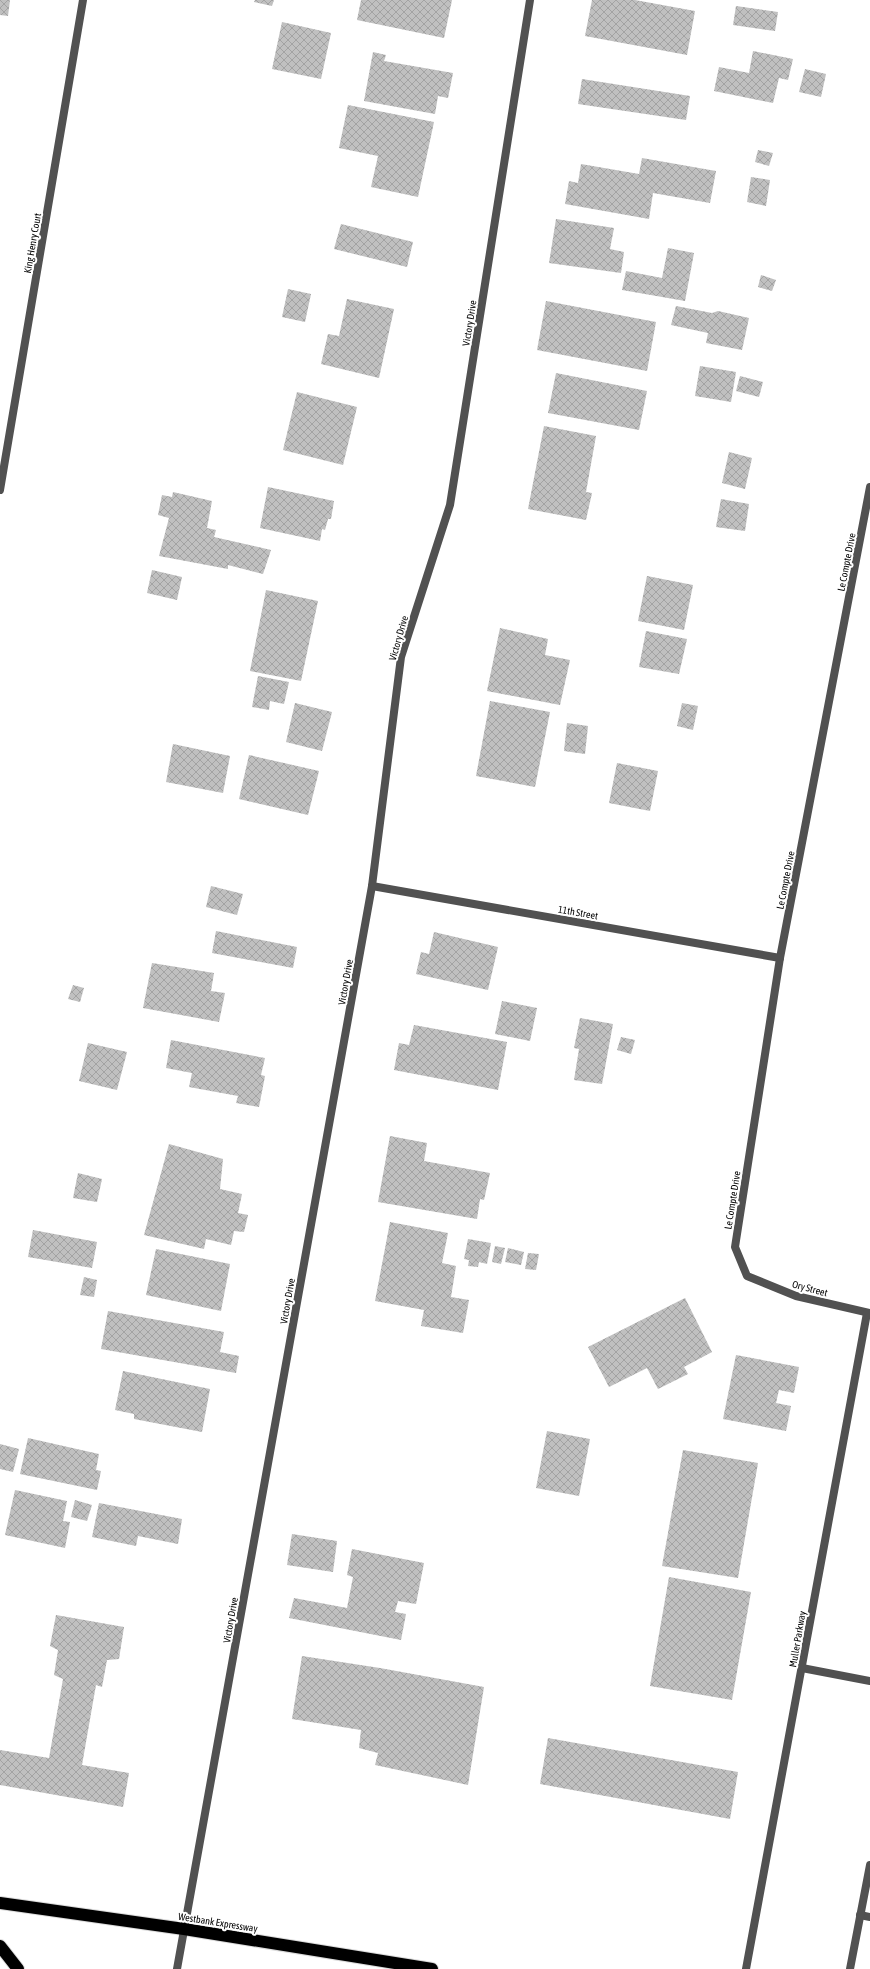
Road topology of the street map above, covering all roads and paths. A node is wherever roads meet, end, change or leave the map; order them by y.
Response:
1 (83, 0) edge
2 (530, 0) edge
3 (870, 486) edge
4 (0, 490) edge
5 (372, 886) junction
6 (780, 958) junction
7 (747, 1276) joint
8 (869, 1313) edge
9 (802, 1668) junction
10 (870, 1681) edge
11 (870, 1865) edge
12 (0, 1903) edge
13 (860, 1915) junction
14 (870, 1917) edge
15 (184, 1929) junction
16 (0, 1946) edge
17 (18, 1969) edge
18 (177, 1969) edge
19 (427, 1969) edge
20 (746, 1969) edge
21 (850, 1969) edge

1 - 4 street, King Henry Court
2 - 5 street, Victory Drive
3 - 6 street, Le Compte Drive
5 - 6 street, 11th Street
5 - 15 street, Victory Drive
6 - 7 street, Le Compte Drive
7 - 8 street, Ory Street
8 - 9 street, Muller Parkway
9 - 10 street
9 - 20 street, Muller Parkway
11 - 13 street
12 - 15 highway, Westbank Expressway
13 - 14 street
13 - 21 street
15 - 18 street, Victory Drive
15 - 19 highway, Westbank Expressway
16 - 17 highway

